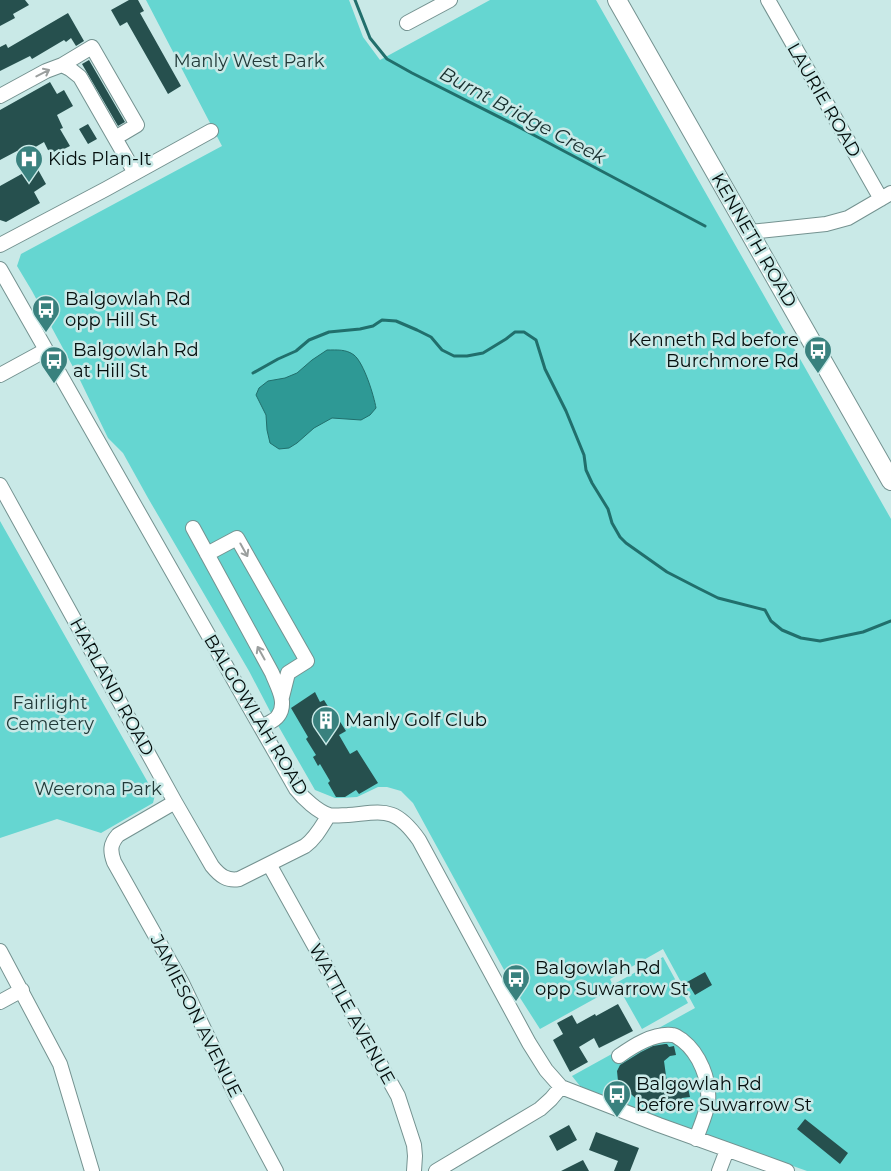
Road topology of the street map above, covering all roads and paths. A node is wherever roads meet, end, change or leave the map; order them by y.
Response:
1 (450, 0) edge
2 (617, 0) edge
3 (768, 0) edge
4 (407, 23) dead end
5 (62, 65) junction
6 (0, 96) edge
7 (210, 131) dead end
8 (115, 138) junction
9 (135, 172) junction
10 (886, 196) edge
11 (750, 232) junction
12 (0, 245) edge
13 (0, 269) edge
14 (46, 350) junction
15 (0, 376) edge
16 (891, 481) edge
17 (0, 485) edge
18 (193, 528) dead end
19 (207, 554) junction
20 (282, 697) junction
21 (261, 727) junction
22 (175, 802) junction
23 (329, 815) junction
24 (269, 864) junction
25 (0, 951) edge
26 (22, 990) junction
27 (0, 1002) edge
28 (619, 1056) dead end
29 (562, 1088) junction
30 (696, 1139) junction
31 (727, 1150) junction
32 (92, 1171) edge
33 (276, 1171) edge
34 (414, 1171) edge
35 (436, 1171) edge
36 (719, 1171) edge
37 (786, 1171) edge

1 - 4 street
2 - 11 main road, KENNETH ROAD
3 - 10 street, LAURIE ROAD
6 -> 5 street
5 - 8 street
5 - 8 street
7 - 9 street
8 - 9 street
9 - 12 street
10 - 11 street
11 - 16 main road, KENNETH ROAD
13 - 14 street, BALGOWLAH ROAD
14 - 15 street
14 - 21 street, BALGOWLAH ROAD
17 - 22 street, HARLAND ROAD
18 - 19 street
20 -> 19 street
19 -> 20 street
20 - 21 street
21 - 23 street, BALGOWLAH ROAD
22 - 24 street, HARLAND ROAD
22 - 33 street, JAMIESON AVENUE
23 - 24 street, HARLAND ROAD
23 - 29 street
24 - 34 street, WATTLE AVENUE
25 - 26 street
26 - 27 street
26 - 32 street
28 - 30 street
29 - 30 street
29 - 35 street
30 - 31 street
31 - 36 street
31 - 37 street

